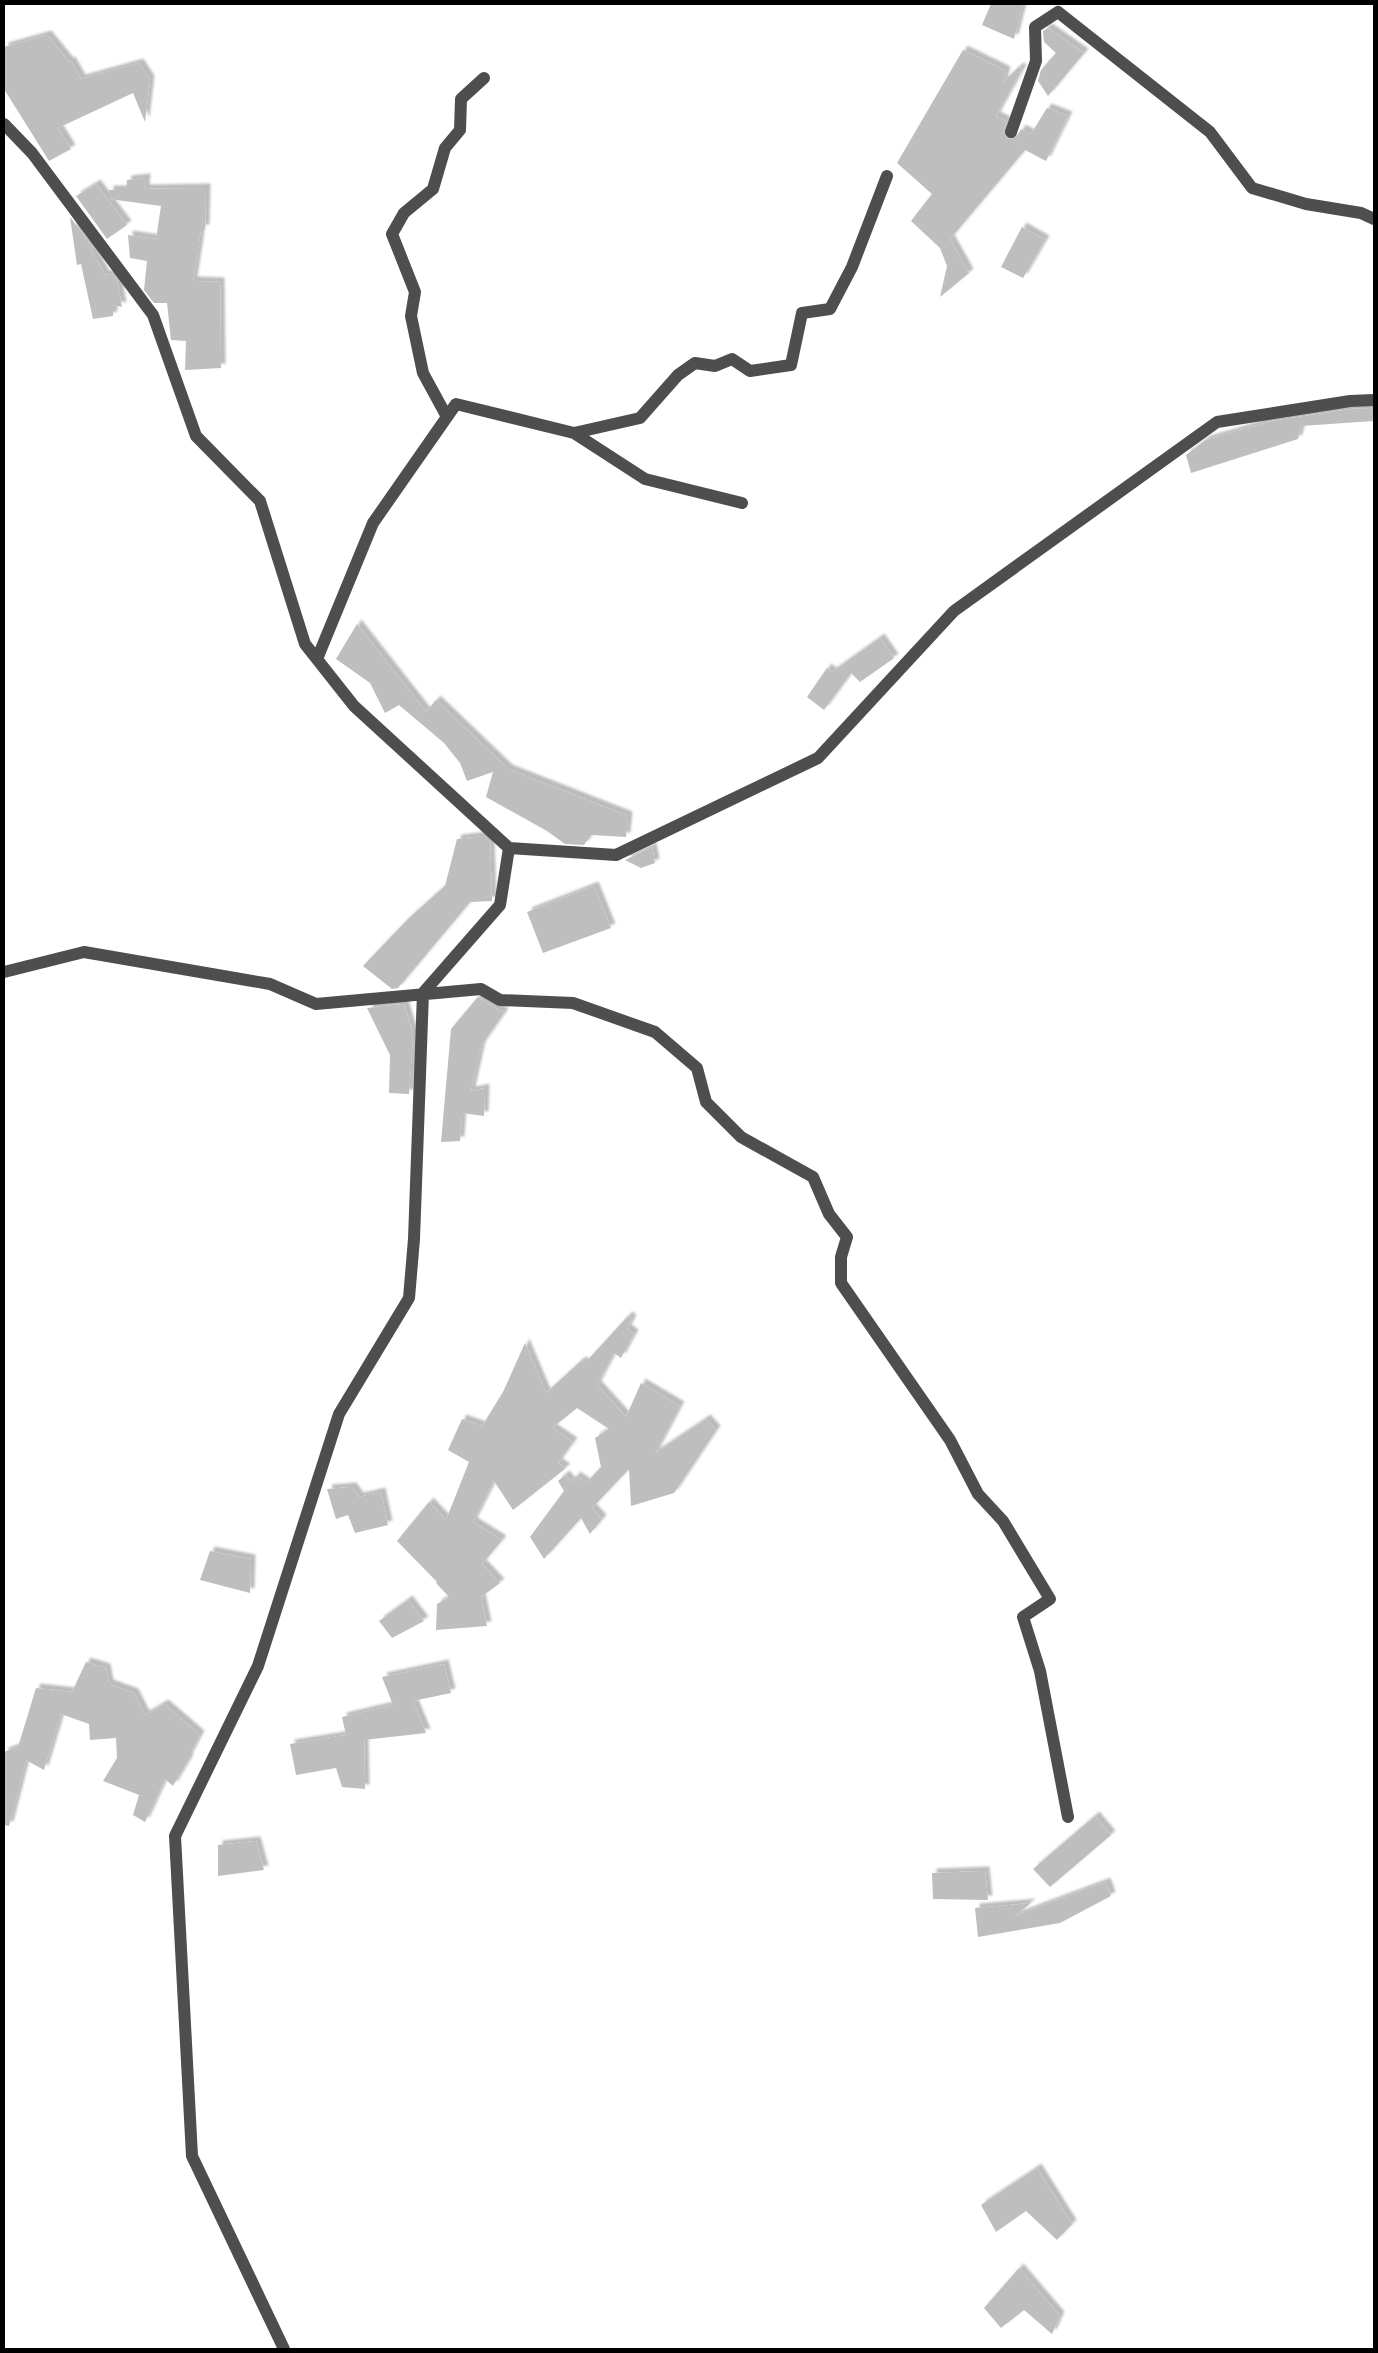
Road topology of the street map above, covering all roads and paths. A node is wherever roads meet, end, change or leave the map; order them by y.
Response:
1 (484, 78) dead end
2 (4, 124) edge
3 (1011, 132) dead end
4 (887, 176) dead end
5 (1374, 219) edge
6 (1374, 400) edge
7 (447, 417) junction
8 (574, 433) junction
9 (742, 502) dead end
10 (316, 659) junction
11 (509, 848) junction
12 (4, 972) edge
13 (423, 993) junction
14 (1068, 1817) dead end
15 (284, 2349) edge

1 - 7 street
2 - 10 street
3 - 5 street
4 - 8 street
6 - 11 street
7 - 8 street
7 - 10 street
8 - 9 street
10 - 11 street
11 - 13 street
12 - 13 street
13 - 14 street
13 - 15 street

